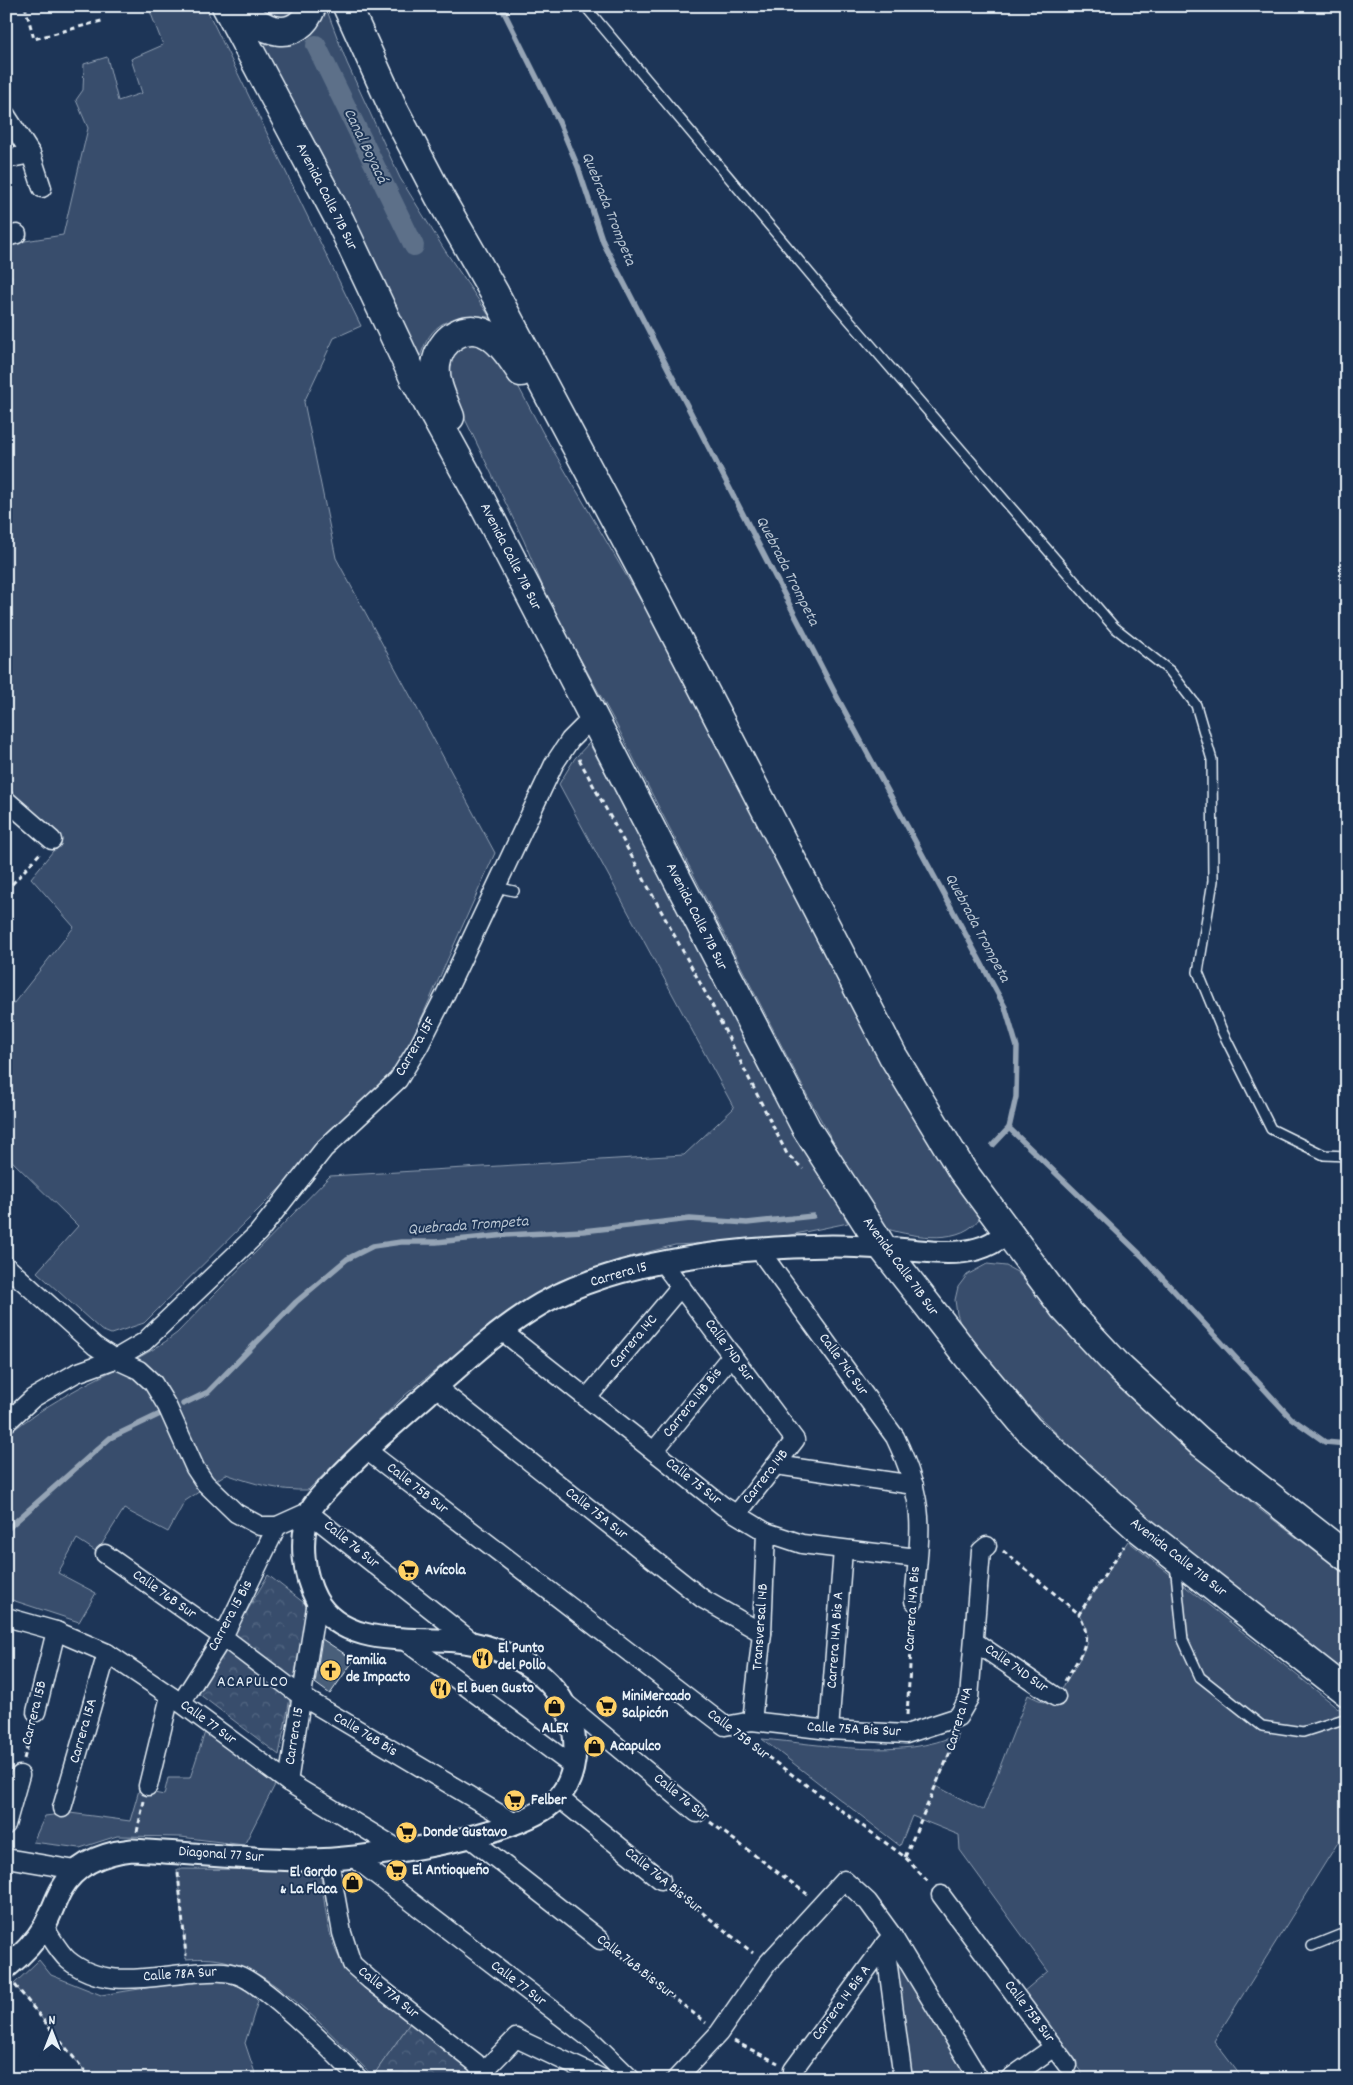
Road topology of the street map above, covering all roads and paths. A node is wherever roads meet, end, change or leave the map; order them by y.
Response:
1 (25, 6) edge
2 (226, 6) edge
3 (240, 6) edge
4 (312, 6) edge
5 (347, 6) edge
6 (585, 6) edge
7 (105, 20) dead end
8 (6, 115) edge
9 (31, 154) junction
10 (6, 159) edge
11 (42, 188) dead end
12 (587, 468) junction
13 (482, 502) junction
14 (593, 717) junction
15 (570, 740) junction
16 (6, 800) edge
17 (52, 840) joint
18 (496, 887) junction
19 (6, 891) edge
20 (514, 891) dead end
21 (1347, 1156) edge
22 (807, 1172) dead end
23 (1007, 1233) junction
24 (883, 1248) junction
25 (760, 1251) junction
26 (663, 1263) junction
27 (6, 1266) edge
28 (681, 1286) junction
29 (502, 1331) junction
30 (732, 1355) junction
31 (115, 1359) junction
32 (436, 1387) junction
33 (587, 1398) junction
34 (6, 1423) edge
35 (795, 1440) joint
36 (365, 1449) junction
37 (654, 1451) junction
38 (776, 1465) junction
39 (914, 1484) junction
40 (308, 1512) junction
41 (737, 1514) junction
42 (277, 1526) junction
43 (1137, 1527) junction
44 (766, 1532) junction
45 (987, 1546) joint
46 (843, 1550) junction
47 (105, 1554) dead end
48 (1174, 1556) junction
49 (1347, 1557) edge
50 (917, 1558) junction
51 (317, 1601) junction
52 (914, 1601) joint
53 (1079, 1614) junction
54 (6, 1617) edge
55 (56, 1631) junction
56 (762, 1633) junction
57 (222, 1636) junction
58 (405, 1641) junction
59 (975, 1642) junction
60 (475, 1644) junction
61 (107, 1653) junction
62 (1347, 1692) edge
63 (301, 1696) junction
64 (1056, 1697) joint
65 (969, 1698) joint
66 (176, 1700) junction
67 (564, 1702) junction
68 (36, 1712) joint
69 (1347, 1718) edge
70 (752, 1721) junction
71 (725, 1726) junction
72 (829, 1730) junction
73 (906, 1734) junction
74 (958, 1734) dead end
75 (573, 1766) junction
76 (20, 1775) joint
77 (288, 1782) junction
78 (148, 1786) joint
79 (558, 1798) junction
80 (62, 1808) dead end
81 (697, 1812) joint
82 (515, 1824) junction
83 (6, 1825) edge
84 (470, 1838) junction
85 (132, 1850) junction
86 (400, 1850) junction
87 (176, 1852) junction
88 (353, 1857) junction
89 (905, 1857) junction
90 (6, 1858) edge
91 (329, 1860) junction
92 (76, 1870) junction
93 (661, 1880) joint
94 (941, 1895) joint
95 (823, 1905) junction
96 (44, 1927) junction
97 (1347, 1932) edge
98 (600, 1940) joint
99 (889, 1940) junction
100 (1312, 1946) dead end
101 (767, 1964) junction
102 (10, 1966) edge
103 (187, 1973) junction
104 (719, 2033) junction
105 (1054, 2047) junction
106 (1068, 2064) dead end
107 (793, 2070) joint
108 (485, 2076) edge
109 (91, 2079) edge
110 (359, 2079) edge
111 (603, 2079) edge
112 (631, 2079) edge
113 (676, 2079) edge
114 (903, 2079) edge
115 (979, 2079) edge
116 (1009, 2079) edge

1 - 7 path
2 - 13 highway, Avenida Calle 71B Sur
3 - 4 highway
5 - 12 highway
6 - 21 lane
8 - 9 street
9 - 10 street
9 - 11 street
12 - 13 highway
12 - 23 highway
13 - 14 highway, Avenida Calle 71B Sur
14 - 15 street, Carrera 15F
14 - 24 highway, Avenida Calle 71B Sur
15 - 18 street, Carrera 15F
15 - 22 path
16 - 17 street
17 - 19 path
18 - 20 lane
18 - 31 street, Carrera 15F
23 - 24 street, Carrera 15
23 - 49 highway
24 - 25 street, Carrera 15
24 - 43 highway, Avenida Calle 71B Sur
25 - 26 street, Carrera 15
25 - 39 street, Calle 74C Sur
26 - 28 street, Calle 74D Sur
26 - 29 street, Carrera 15
27 - 31 street
28 - 30 street, Calle 74D Sur
28 - 33 street, Carrera 14C
29 - 32 street, Carrera 15
29 - 33 street, Calle 75 Sur
30 - 35 street, Calle 74D Sur
30 - 37 street, Carrera 14B Bis
31 - 34 street, Carrera 15F
31 - 42 street
32 - 36 street, Carrera 15
32 - 56 street, Calle 75A Sur
33 - 37 street, Calle 75 Sur
35 - 38 street, Carrera 14B
36 - 40 street, Carrera 15
36 - 71 street, Calle 75B Sur
37 - 41 street, Calle 75 Sur
38 - 39 street
38 - 41 street, Carrera 14B
39 - 50 street, Carrera 14A Bis
40 - 42 street, Calle 76 Sur
40 - 51 street
40 - 60 street, Calle 76 Sur
41 - 44 street, Calle 75 Sur
42 - 57 street, Carrera 15 Bis
43 - 48 highway, Avenida Calle 71B Sur
43 - 53 path
44 - 46 street, Calle 75 Sur
44 - 56 street, Transversal 14B
45 - 53 path
45 - 59 street, Carrera 14A
46 - 50 street, Calle 75 Sur
46 - 72 street, Carrera 14A Bis A
47 - 57 street, Calle 76B Sur
48 - 62 highway, Avenida Calle 71B Sur
48 - 69 lane
50 - 52 street, Carrera 14A Bis
51 - 58 street
51 - 63 street, Carrera 15
52 - 73 path, Carrera 14A Bis
53 - 64 path
54 - 55 street, Calle 77 Sur
55 - 61 street, Calle 77 Sur
55 - 68 street, Carrera 15B
56 - 70 street, Transversal 14B
57 - 63 street, Calle 76B Bis
57 - 66 street, Carrera 15 Bis
58 - 60 street
58 - 75 street
59 - 64 street, Calle 74D Sur
59 - 65 street, Carrera 14A
60 - 67 street, Calle 76 Sur
61 - 66 street, Calle 77 Sur
61 - 80 street, Carrera 15A
63 - 77 street, Carrera 15
63 - 82 street, Calle 76B Bis
65 - 73 street, Calle 75A Bis Sur
66 - 77 street, Calle 77 Sur
66 - 78 street, Carrera 15 Bis
67 - 75 street
67 - 81 street, Calle 76 Sur
68 - 76 path, Carrera 15B
70 - 71 street, Calle 75A Bis Sur
70 - 72 street, Calle 75A Bis Sur
71 - 89 path, Calle 75B Sur
72 - 73 street, Calle 75A Bis Sur
74 - 89 path, Carrera 14A
75 - 79 street
76 - 83 street
77 - 86 street, Calle 77 Sur
78 - 85 path
79 - 82 street
79 - 93 street, Calle 76A Bis Sur
81 - 95 path, Calle 76 Sur
82 - 84 street
84 - 86 street
84 - 98 street, Calle 76B Bis Sur
85 - 87 street, Diagonal 77 Sur
85 - 92 street, Diagonal 77 Sur
86 - 88 street, Diagonal 77 Sur
87 - 91 street, Diagonal 77 Sur
87 - 103 path
88 - 91 street, Diagonal 77 Sur
88 - 112 street, Calle 77 Sur
89 - 94 path, Calle 75B Sur
90 - 92 street
91 - 108 street, Calle 77A Sur
92 - 96 street
93 - 101 path, Calle 76A Bis Sur
94 - 105 street, Calle 75B Sur
95 - 99 street
95 - 101 street
96 - 102 street
96 - 103 street, Calle 78A Sur
97 - 100 lane
98 - 104 path, Calle 76B Bis Sur
99 - 107 street, Carrera 14 Bis A
99 - 114 street
99 - 115 street
101 - 104 street
102 - 109 path
103 - 110 street, Calle 78A Sur
104 - 107 path, Calle 76B Bis Sur
104 - 113 street
105 - 106 street, Calle 75B Sur
105 - 116 street
108 - 111 street

